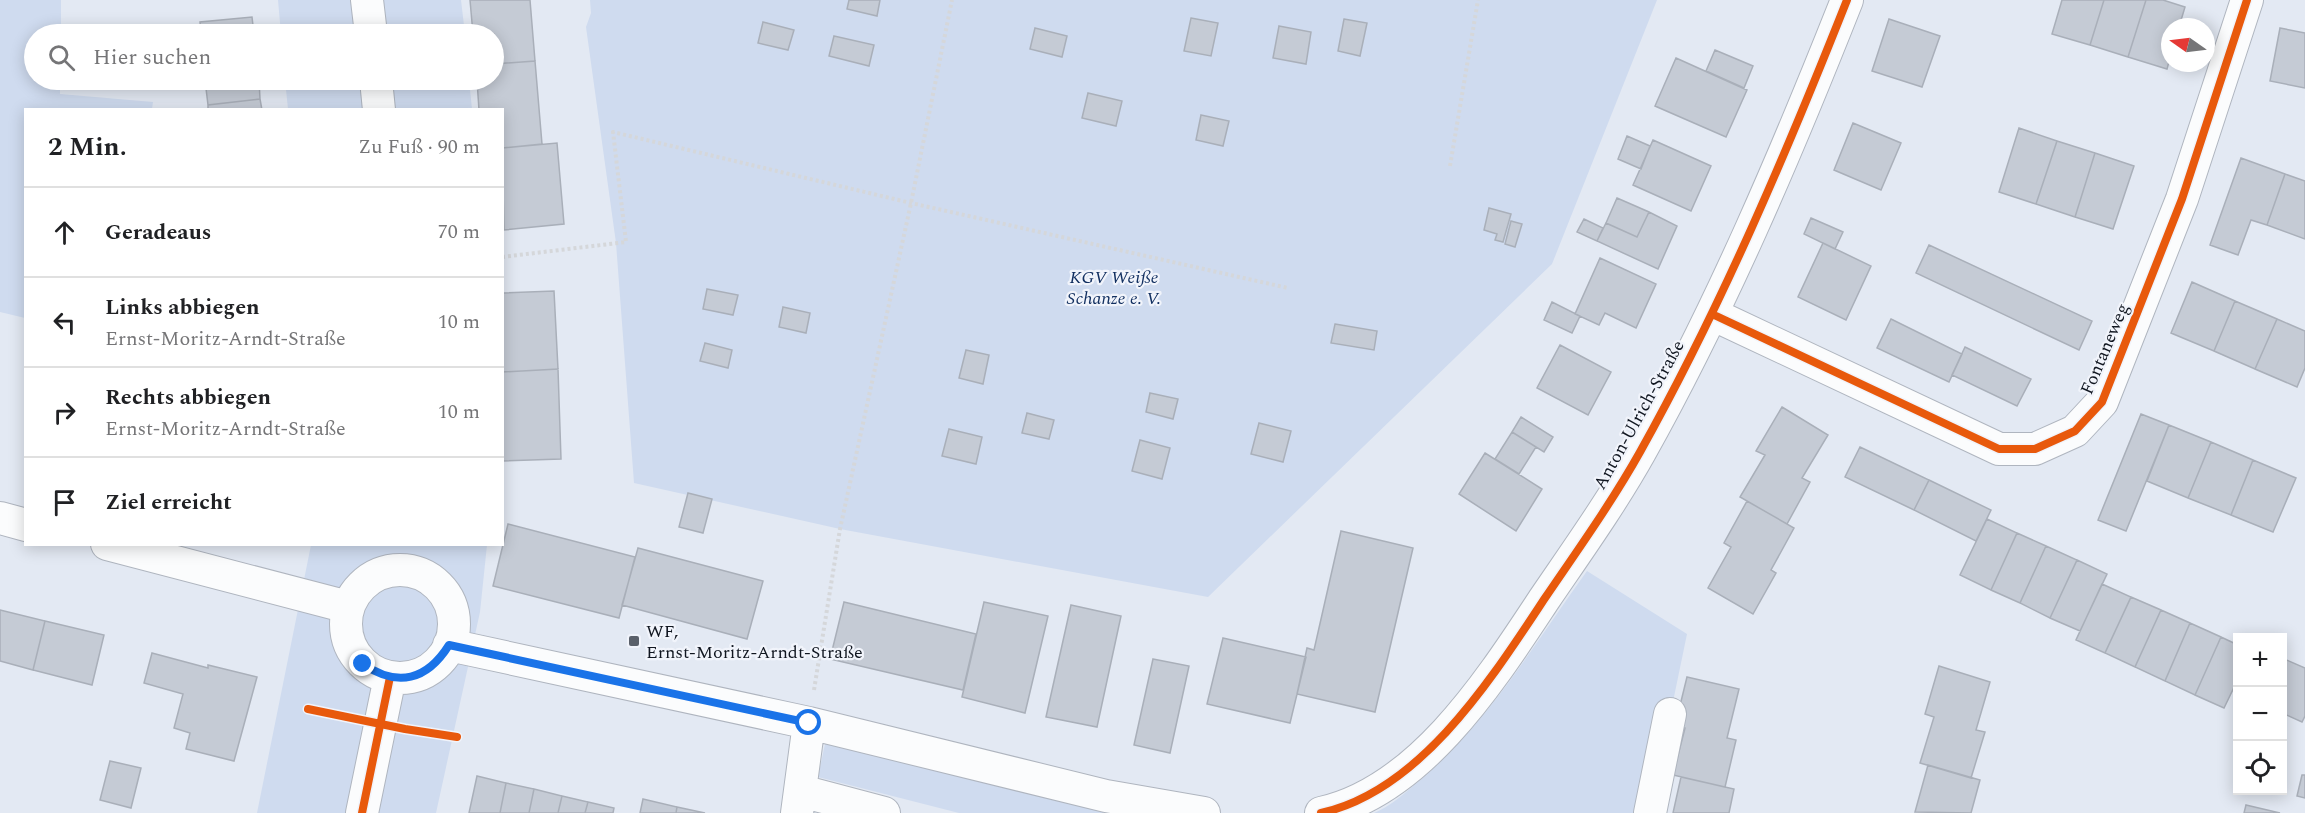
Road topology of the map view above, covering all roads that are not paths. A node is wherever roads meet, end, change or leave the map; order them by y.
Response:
1 (367, 0) edge
2 (1847, 0) edge
3 (2247, 0) edge
4 (370, 24) edge
5 (377, 90) edge
6 (379, 108) edge
7 (1712, 314) junction
8 (0, 518) edge
9 (24, 524) edge
10 (115, 546) edge
11 (406, 557) edge
12 (348, 607) junction
13 (449, 645) junction
14 (390, 677) junction
15 (1670, 714) dead end
16 (809, 723) junction
17 (799, 802) edge
18 (1383, 802) edge
19 (1186, 811) edge
20 (362, 813) edge
21 (884, 813) edge
22 (1320, 813) edge
23 (1650, 813) edge

1 - 4 street
2 - 7 street, Anton-Ulrich-Straße
3 - 7 street, Fontaneweg
5 - 6 street
7 - 18 street, Anton-Ulrich-Straße
8 - 9 street
10 - 12 street
11 - 12 street
11 - 13 street
12 - 14 street
13 - 14 street
13 - 16 street
14 - 20 street
15 - 23 street
16 - 17 street
16 - 19 street
17 - 21 street
18 - 22 street, Anton-Ulrich-Straße

